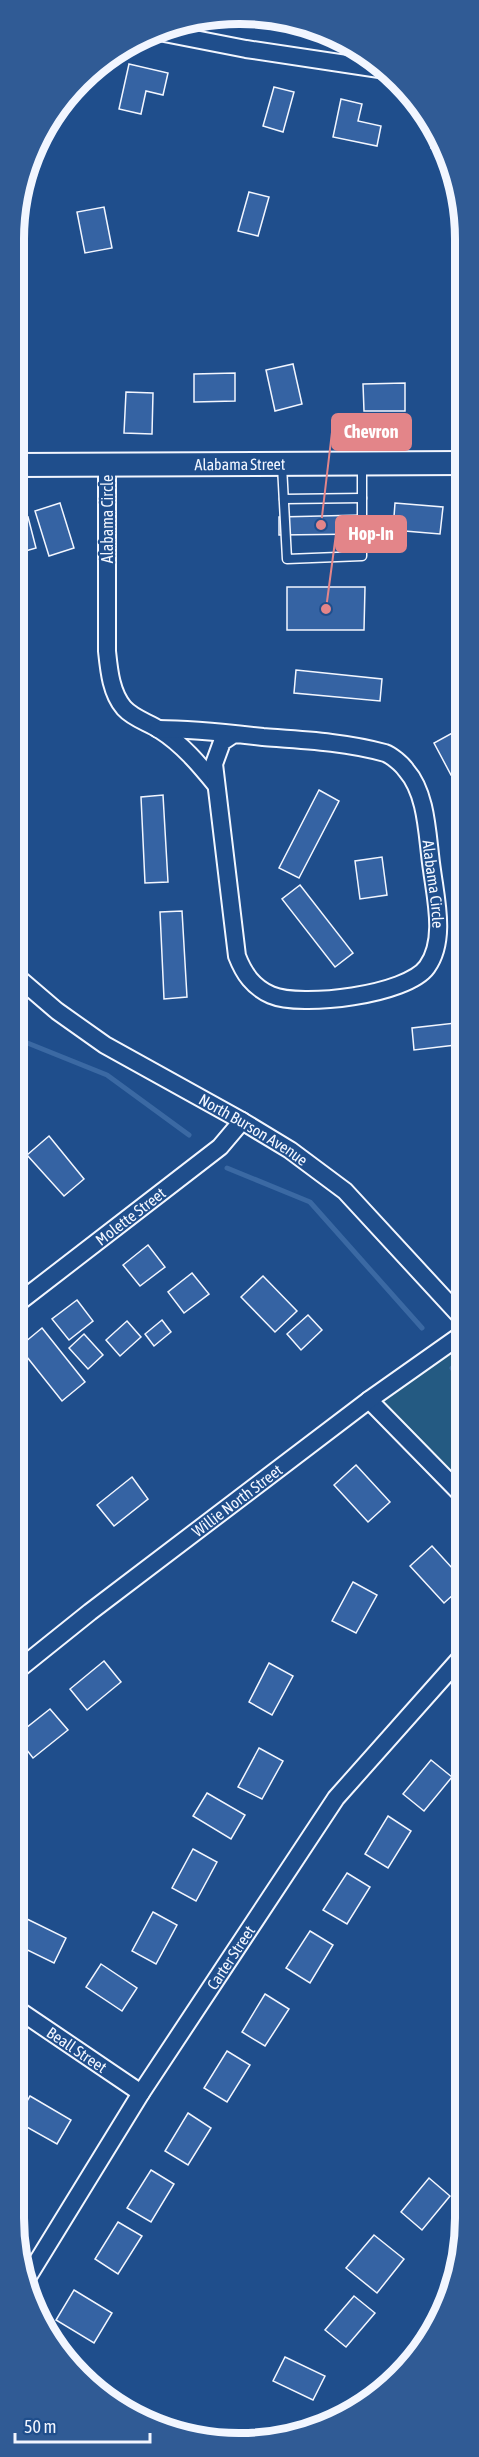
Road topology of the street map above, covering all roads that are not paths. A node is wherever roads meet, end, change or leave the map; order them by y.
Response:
1 (172, 34) edge
2 (369, 67) edge
3 (282, 464) junction
4 (362, 464) junction
5 (455, 464) edge
6 (24, 465) edge
7 (107, 465) junction
8 (362, 498) junction
9 (284, 499) junction
10 (159, 729) junction
11 (234, 734) junction
12 (216, 785) junction
13 (24, 983) edge
14 (242, 1121) junction
15 (24, 1298) edge
16 (455, 1310) edge
17 (455, 1339) edge
18 (369, 1400) junction
19 (455, 1488) edge
20 (455, 1664) edge
21 (24, 1665) edge
22 (24, 2014) edge
23 (141, 2094) junction
24 (31, 2272) edge

1 - 2 street
3 - 4 main road, Alabama Street
3 - 7 main road, Alabama Street
3 - 9 lane
4 - 5 main road, Alabama Street
4 - 8 lane
6 - 7 main road, Alabama Street
7 - 10 street, Alabama Circle
8 - 9 lane
8 - 9 lane
10 - 11 street, Alabama Circle
10 - 12 street, Alabama Circle
11 - 12 street, Alabama Circle
11 - 12 street, Alabama Circle
13 - 14 street, North Burson Avenue
14 - 15 street, Molette Street
14 - 16 street, North Burson Avenue
17 - 18 street, Willie North Street
18 - 19 street
18 - 21 street, Willie North Street
20 - 23 street, Carter Street
22 - 23 street, Beall Street
23 - 24 street, Carter Street

